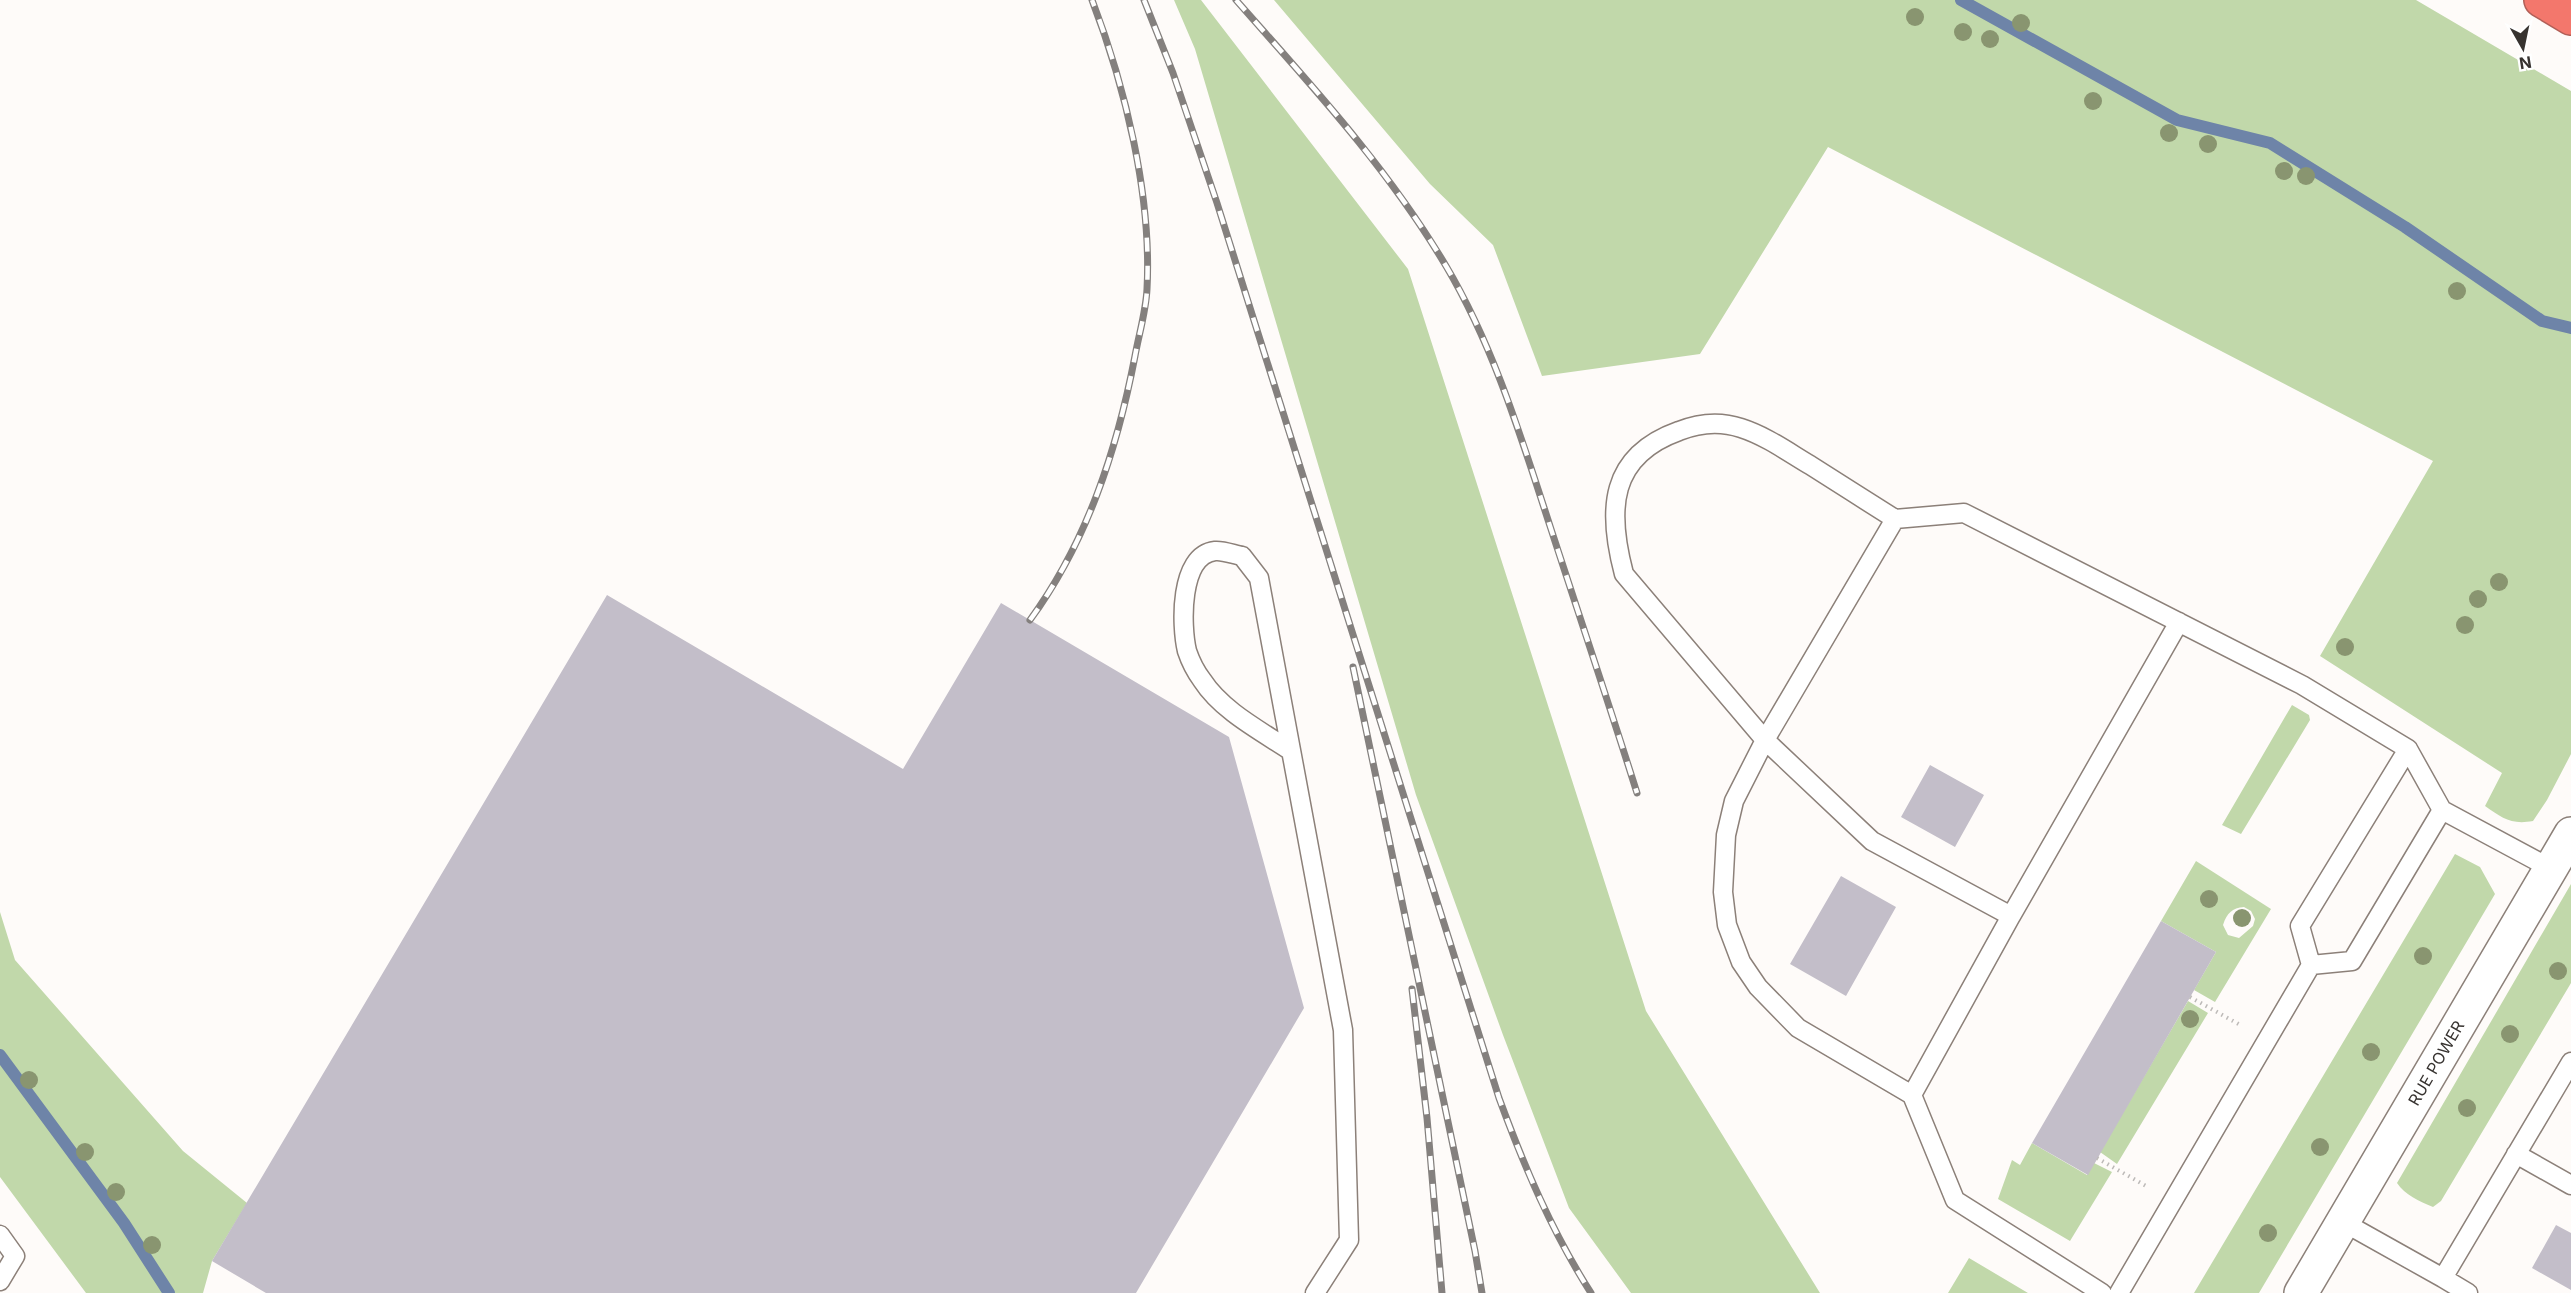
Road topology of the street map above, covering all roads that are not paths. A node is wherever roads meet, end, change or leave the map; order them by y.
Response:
1 (2541, 0) edge
2 (2571, 18) edge
3 (1895, 519) junction
4 (2179, 622) junction
5 (1765, 740) junction
6 (2408, 749) junction
7 (1291, 751) junction
8 (2442, 810) junction
9 (2571, 834) edge
10 (2550, 868) junction
11 (2011, 916) junction
12 (2311, 965) junction
13 (2571, 1062) edge
14 (1912, 1095) junction
15 (2516, 1154) junction
16 (2571, 1185) edge
17 (2343, 1222) junction
18 (0, 1235) edge
19 (2443, 1278) junction
20 (0, 1281) edge
21 (1315, 1293) edge
22 (2102, 1293) edge
23 (2119, 1293) edge
24 (2301, 1293) edge
25 (2468, 1293) edge

1 - 2 highway
3 - 4 lane
3 - 5 lane
3 - 5 lane
4 - 6 lane
4 - 11 lane
5 - 11 lane
5 - 14 lane
6 - 8 lane
6 - 12 lane
7 - 7 lane
7 - 21 lane
8 - 10 lane
8 - 12 lane
9 - 10 street, RUE POWER
10 - 17 street, RUE POWER
11 - 14 lane
12 - 23 lane
13 - 15 lane
14 - 22 lane
15 - 16 lane
15 - 19 lane
17 - 19 lane
17 - 24 street, RUE POWER
18 - 20 lane
19 - 25 lane

